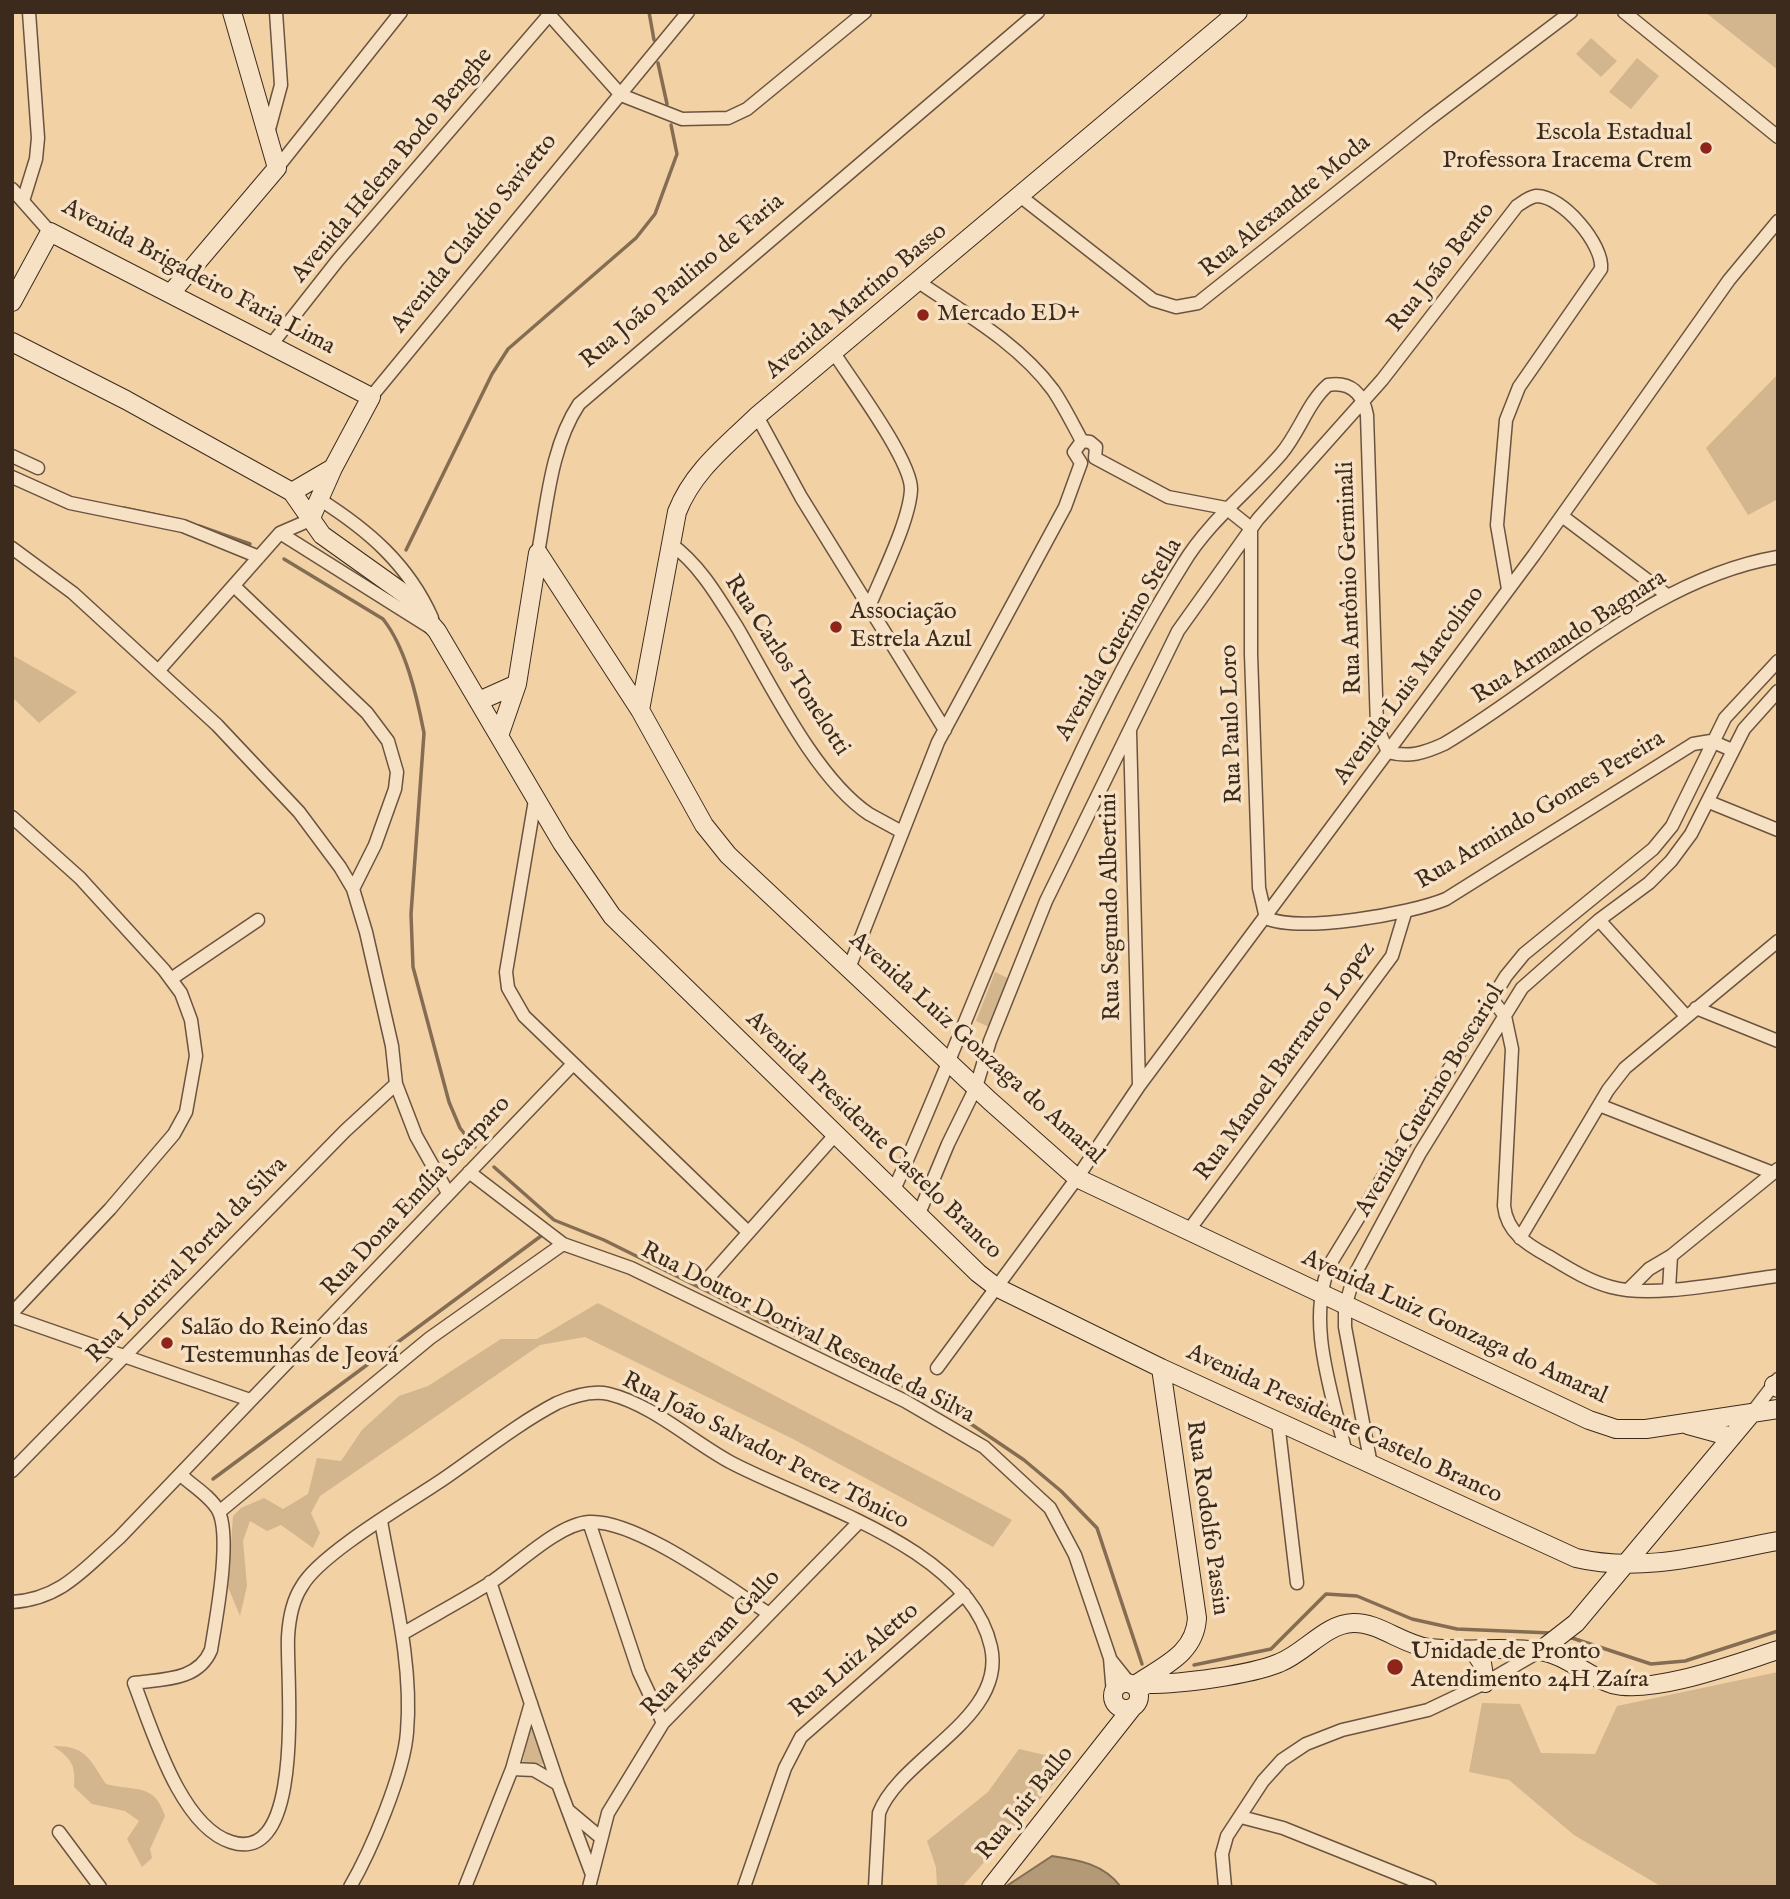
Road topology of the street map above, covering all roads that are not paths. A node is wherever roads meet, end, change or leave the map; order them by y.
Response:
1 (29, 12) edge
2 (232, 12) edge
3 (276, 12) edge
4 (401, 12) edge
5 (688, 12) edge
6 (865, 12) edge
7 (1038, 12) edge
8 (1238, 12) edge
9 (1572, 12) edge
10 (1624, 12) edge
11 (548, 14) edge
12 (621, 95) junction
13 (267, 137) junction
14 (1778, 137) edge
15 (277, 168) junction
16 (12, 189) edge
17 (1020, 196) junction
18 (23, 201) junction
19 (1778, 221) edge
20 (50, 232) junction
21 (920, 283) junction
22 (172, 293) junction
23 (12, 302) edge
24 (12, 342) edge
25 (271, 345) junction
26 (834, 353) junction
27 (371, 397) junction
28 (1364, 400) junction
29 (757, 416) junction
30 (1082, 441) junction
31 (12, 456) edge
32 (1096, 458) junction
33 (1081, 463) junction
34 (38, 468) dead end
35 (332, 468) junction
36 (12, 477) edge
37 (292, 492) junction
38 (319, 499) junction
39 (1226, 508) junction
40 (1562, 516) junction
41 (310, 520) junction
42 (1251, 528) junction
43 (279, 533) junction
44 (671, 544) junction
45 (12, 548) edge
46 (538, 553) junction
47 (1778, 557) edge
48 (259, 558) junction
49 (533, 584) junction
50 (234, 586) junction
51 (1508, 589) junction
52 (1667, 595) junction
53 (571, 602) junction
54 (869, 607) junction
55 (437, 631) junction
56 (1778, 661) edge
57 (159, 670) junction
58 (517, 684) junction
59 (1778, 691) edge
60 (479, 701) junction
61 (640, 710) junction
62 (1130, 728) junction
63 (945, 730) junction
64 (499, 736) junction
65 (1712, 741) junction
66 (1732, 750) junction
67 (1388, 752) junction
68 (535, 800) junction
69 (1709, 802) junction
70 (12, 817) edge
71 (1778, 830) edge
72 (902, 832) junction
73 (353, 890) junction
74 (1405, 913) junction
75 (1266, 918) junction
76 (1599, 919) junction
77 (258, 920) dead end
78 (1778, 941) edge
79 (849, 968) junction
80 (171, 979) junction
81 (1491, 998) junction
82 (1691, 1012) junction
83 (1505, 1016) junction
84 (1778, 1041) edge
85 (950, 1063) junction
86 (573, 1064) junction
87 (396, 1084) junction
88 (1139, 1086) junction
89 (976, 1087) junction
90 (1600, 1105) junction
91 (835, 1135) junction
92 (1776, 1171) edge
93 (469, 1172) junction
94 (1077, 1178) junction
95 (893, 1192) junction
96 (448, 1193) junction
97 (918, 1216) junction
98 (1189, 1230) junction
99 (748, 1232) junction
100 (1520, 1238) junction
101 (563, 1244) junction
102 (1671, 1256) junction
103 (710, 1276) dead end
104 (1778, 1276) edge
105 (996, 1287) junction
106 (1669, 1289) junction
107 (1628, 1290) junction
108 (1320, 1294) junction
109 (1345, 1307) junction
110 (12, 1315) edge
111 (124, 1357) junction
112 (937, 1368) dead end
113 (1161, 1368) junction
114 (1776, 1384) edge
115 (250, 1400) junction
116 (1778, 1409) edge
117 (1751, 1414) junction
118 (1278, 1422) junction
119 (1684, 1425) junction
120 (1732, 1437) junction
121 (1346, 1454) junction
122 (1711, 1462) junction
123 (1371, 1465) junction
124 (12, 1471) edge
125 (182, 1476) junction
126 (219, 1512) junction
127 (381, 1521) junction
128 (589, 1522) junction
129 (859, 1522) junction
130 (1778, 1541) edge
131 (1628, 1564) junction
132 (490, 1582) junction
133 (1297, 1583) dead end
134 (964, 1594) junction
135 (12, 1602) edge
136 (768, 1613) junction
137 (402, 1634) junction
138 (1778, 1650) edge
139 (1474, 1651) junction
140 (1540, 1651) junction
141 (1110, 1658) junction
142 (1485, 1683) junction
143 (1128, 1694) junction
144 (531, 1702) junction
145 (663, 1723) junction
146 (512, 1769) junction
147 (558, 1784) junction
148 (569, 1810) junction
149 (1241, 1817) junction
150 (59, 1832) dead end
151 (600, 1837) junction
152 (590, 1880) edge
153 (100, 1887) edge
154 (350, 1887) edge
155 (465, 1887) edge
156 (744, 1887) edge
157 (875, 1887) edge
158 (991, 1887) edge
159 (1225, 1887) edge
160 (1430, 1887) edge

1 - 18 street
2 - 13 street
3 - 13 street
4 - 15 street
5 - 12 street, Avenida Claúdio Savietto
6 - 12 street
7 - 46 street, Rua João Paulino de Faria
8 - 17 street, Avenida Martino Basso
9 - 17 street, Rua Alexandre Moda
10 - 14 street
11 - 12 street
11 - 25 street, Avenida Helena Bodo Benghe
12 - 27 street, Avenida Claúdio Savietto
13 - 15 street
15 - 22 street
16 - 18 street, Avenida Brigadeiro Faria Lima
17 - 21 street, Avenida Martino Basso
18 - 20 street, Avenida Brigadeiro Faria Lima
19 - 40 street, Avenida Luis Marcolino
20 - 22 street, Avenida Brigadeiro Faria Lima
20 - 23 street
21 - 26 street, Avenida Martino Basso
21 - 30 street
22 - 25 street, Avenida Brigadeiro Faria Lima
24 - 37 street, Avenida Presidente Castelo Branco
25 - 27 street, Avenida Brigadeiro Faria Lima
26 - 29 street, Avenida Martino Basso
26 - 54 street
27 - 35 street, Avenida Claúdio Savietto
28 - 39 street, Avenida Guerino Stella
28 - 42 street, Avenida Guerino Stella
28 - 51 street, Rua João Bento
28 - 67 street, Rua Antônio Germinali
29 - 44 street, Avenida Martino Basso
29 - 54 street
30 - 32 street
30 - 33 street
31 - 34 street
32 - 33 street
32 - 39 street
33 - 63 street
35 - 37 street
35 - 38 street, Avenida Claúdio Savietto
36 - 48 street
37 - 41 street, Avenida Presidente Castelo Branco
38 - 41 street, Avenida Claúdio Savietto
38 - 55 street, Avenida Presidente Castelo Branco
39 - 42 street
39 - 85 street, Avenida Guerino Stella
40 - 51 street, Avenida Luis Marcolino
40 - 52 street
41 - 43 street
41 - 55 street, Avenida Presidente Castelo Branco
42 - 62 street, Avenida Guerino Stella
42 - 75 street, Rua Paulo Loro
43 - 48 street
43 - 55 street
44 - 61 street, Avenida Martino Basso
44 - 72 street, Rua Carlos Tonelotti
45 - 57 street
46 - 49 street, Rua João Paulino de Faria
46 - 53 street, Avenida Luiz Gonzaga do Amaral
47 - 52 street, Rua Armando Bagnara
48 - 50 street
49 - 53 street
49 - 58 street, Rua João Paulino de Faria
50 - 57 street
50 - 73 street
51 - 67 street, Avenida Luis Marcolino
52 - 67 street, Rua Armando Bagnara
53 - 61 street, Avenida Luiz Gonzaga do Amaral
54 - 63 street
55 - 60 street, Avenida Presidente Castelo Branco
56 - 65 street
57 - 73 street
58 - 60 street
58 - 64 street, Rua João Paulino de Faria
59 - 66 street
60 - 64 street, Avenida Presidente Castelo Branco
61 - 79 street, Avenida Luiz Gonzaga do Amaral
62 - 88 street, Rua Segundo Albertini
62 - 89 street, Avenida Guerino Stella
63 - 72 street
64 - 68 street, Avenida Presidente Castelo Branco
65 - 66 street
65 - 74 street, Rua Armindo Gomes Pereira
65 - 81 street, Avenida Guerino Boscariol
66 - 69 street, Avenida Guerino Boscariol
67 - 75 street, Avenida Luis Marcolino
68 - 86 street
68 - 91 street, Avenida Presidente Castelo Branco
69 - 71 street
69 - 76 street, Avenida Guerino Boscariol
70 - 80 street
72 - 79 street
73 - 87 street
74 - 75 street, Rua Armindo Gomes Pereira
74 - 98 street, Rua Manoel Barranco Lopez
75 - 88 street, Avenida Luis Marcolino
76 - 82 street
76 - 83 street, Avenida Guerino Boscariol
77 - 80 street
78 - 82 street
79 - 85 street, Avenida Luiz Gonzaga do Amaral
80 - 110 street
81 - 83 street
81 - 108 street, Avenida Guerino Boscariol
82 - 84 street
82 - 90 street
83 - 100 street
83 - 109 street, Avenida Guerino Boscariol
85 - 89 street, Avenida Luiz Gonzaga do Amaral
85 - 95 street, Avenida Guerino Stella
86 - 93 street, Rua Dona Emília Scarparo
86 - 99 street
87 - 96 street
87 - 111 street, Rua Lourival Portal da Silva
88 - 94 street, Avenida Luis Marcolino
89 - 94 street, Avenida Luiz Gonzaga do Amaral
89 - 97 street, Avenida Guerino Stella
90 - 92 street
90 - 100 street
91 - 95 street, Avenida Presidente Castelo Branco
91 - 99 street
92 - 102 street
93 - 96 street, Rua Dona Emília Scarparo
93 - 101 street, Rua Doutor Dorival Resende da Silva
94 - 98 street, Avenida Luiz Gonzaga do Amaral
94 - 105 street, Avenida Luis Marcolino
95 - 97 street, Avenida Presidente Castelo Branco
96 - 115 street, Rua Dona Emília Scarparo
97 - 105 street, Avenida Presidente Castelo Branco
98 - 108 street, Avenida Luiz Gonzaga do Amaral
99 - 103 street
100 - 107 street
101 - 126 street
101 - 141 street, Rua Doutor Dorival Resende da Silva
102 - 106 street
102 - 107 street
104 - 106 street
105 - 112 street, Avenida Luis Marcolino
105 - 113 street, Avenida Presidente Castelo Branco
106 - 107 street
108 - 109 street, Avenida Luiz Gonzaga do Amaral
108 - 121 street, Avenida Guerino Boscariol
109 - 119 street, Avenida Luiz Gonzaga do Amaral
109 - 123 street, Avenida Guerino Boscariol
110 - 111 street
111 - 115 street
111 - 124 street, Rua Lourival Portal da Silva
113 - 118 street, Avenida Presidente Castelo Branco
113 - 143 street, Rua Rodolfo Passin
114 - 117 street
115 - 125 street, Rua Dona Emília Scarparo
116 - 117 street, Avenida Luiz Gonzaga do Amaral
117 - 119 street, Avenida Luiz Gonzaga do Amaral
117 - 120 street
118 - 121 street, Avenida Presidente Castelo Branco
118 - 133 street
119 - 120 street, Avenida Luiz Gonzaga do Amaral
119 - 122 street
120 - 122 street
121 - 123 street, Avenida Presidente Castelo Branco
122 - 131 street
123 - 131 street, Avenida Presidente Castelo Branco
125 - 126 street
125 - 135 street, Rua Dona Emília Scarparo
126 - 127 street, Rua João Salvador Perez Tônico
127 - 129 street, Rua João Salvador Perez Tônico
127 - 137 street
128 - 132 street
128 - 136 street
128 - 145 street
129 - 134 street, Rua João Salvador Perez Tônico
129 - 136 street, Rua Estevam Gallo
130 - 131 street, Avenida Presidente Castelo Branco
131 - 140 street
132 - 137 street
132 - 144 street
134 - 156 street, Rua Luiz Aletto
134 - 157 street, Rua João Salvador Perez Tônico
136 - 145 street, Rua Estevam Gallo
137 - 154 street
138 - 140 street
139 - 140 street
139 - 142 street
139 - 143 street
140 - 142 street
141 - 143 street, Rua Doutor Dorival Resende da Silva
141 - 143 street, Rua Doutor Dorival Resende da Silva
142 - 149 street
143 - 158 street, Rua Jair Ballo
144 - 146 street
144 - 147 street
145 - 151 street, Rua Estevam Gallo
146 - 147 street
146 - 155 street
147 - 148 street
148 - 151 street
148 - 152 street
149 - 159 street
149 - 160 street
150 - 153 street
151 - 152 street, Rua Estevam Gallo

